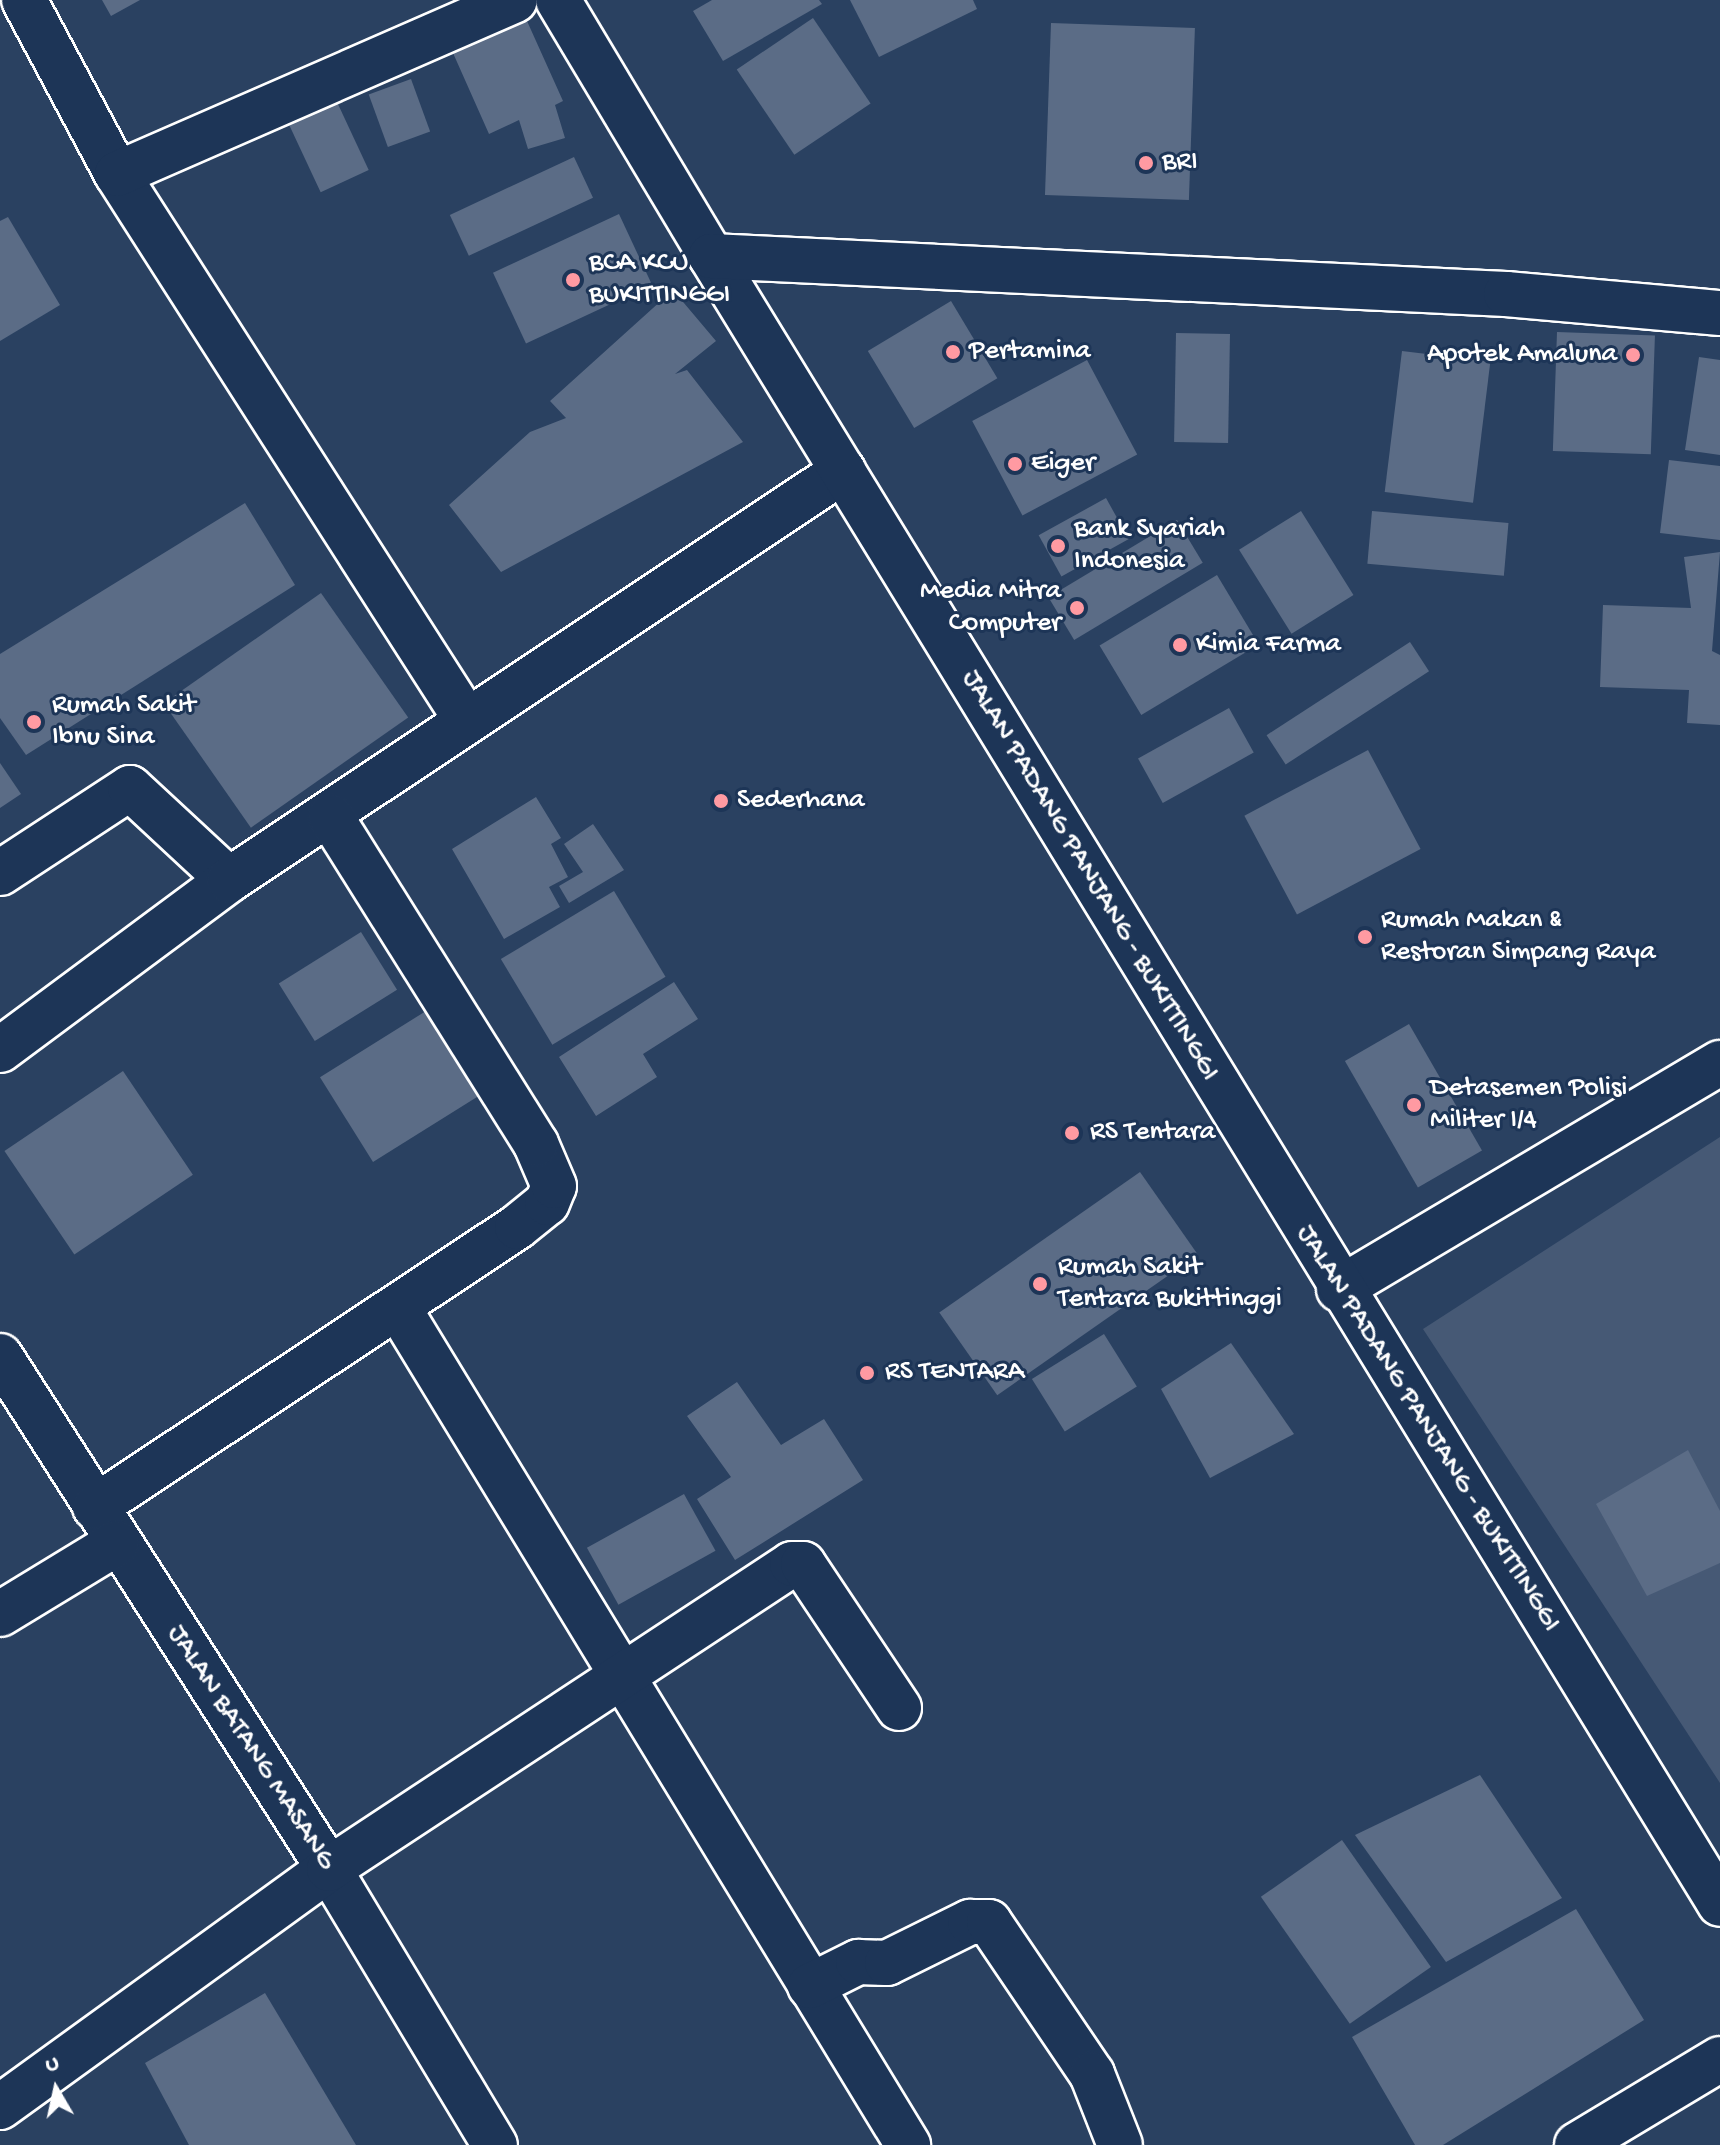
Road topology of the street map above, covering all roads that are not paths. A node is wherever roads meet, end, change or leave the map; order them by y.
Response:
1 (24, 0) edge
2 (515, 0) edge
3 (558, 0) edge
4 (117, 174) junction
5 (711, 256) junction
6 (1720, 313) edge
7 (843, 471) junction
8 (467, 721) junction
9 (330, 816) junction
10 (0, 873) edge
11 (229, 880) junction
12 (0, 1050) edge
13 (1720, 1063) edge
14 (1339, 1289) junction
15 (399, 1309) junction
16 (0, 1356) edge
17 (106, 1525) junction
18 (0, 1614) edge
19 (619, 1676) junction
20 (899, 1708) dead end
21 (329, 1869) junction
22 (1715, 1883) edge
23 (810, 1986) junction
24 (1720, 2059) edge
25 (0, 2107) edge
26 (495, 2145) edge
27 (908, 2145) edge
28 (1120, 2145) edge
29 (1577, 2145) edge

1 - 4 main road
2 - 4 main road
3 - 5 main road, JALAN PADANG PANJANG - BUKITTINGGI
4 - 8 main road
5 - 6 main road
5 - 7 main road, JALAN PADANG PANJANG - BUKITTINGGI
7 - 8 main road
7 - 14 main road, JALAN PADANG PANJANG - BUKITTINGGI
8 - 9 main road
9 - 11 main road
9 - 15 main road
10 - 11 main road
11 - 12 main road
13 - 14 main road
14 - 22 main road, JALAN PADANG PANJANG - BUKITTINGGI
15 - 17 main road
15 - 19 main road
16 - 17 main road, JALAN BATANG MASANG
17 - 18 main road
17 - 21 main road, JALAN BATANG MASANG
19 - 20 main road
19 - 21 main road
19 - 23 main road
21 - 25 main road
21 - 26 main road, JALAN BATANG MASANG
23 - 27 main road
23 - 28 main road
24 - 29 main road

